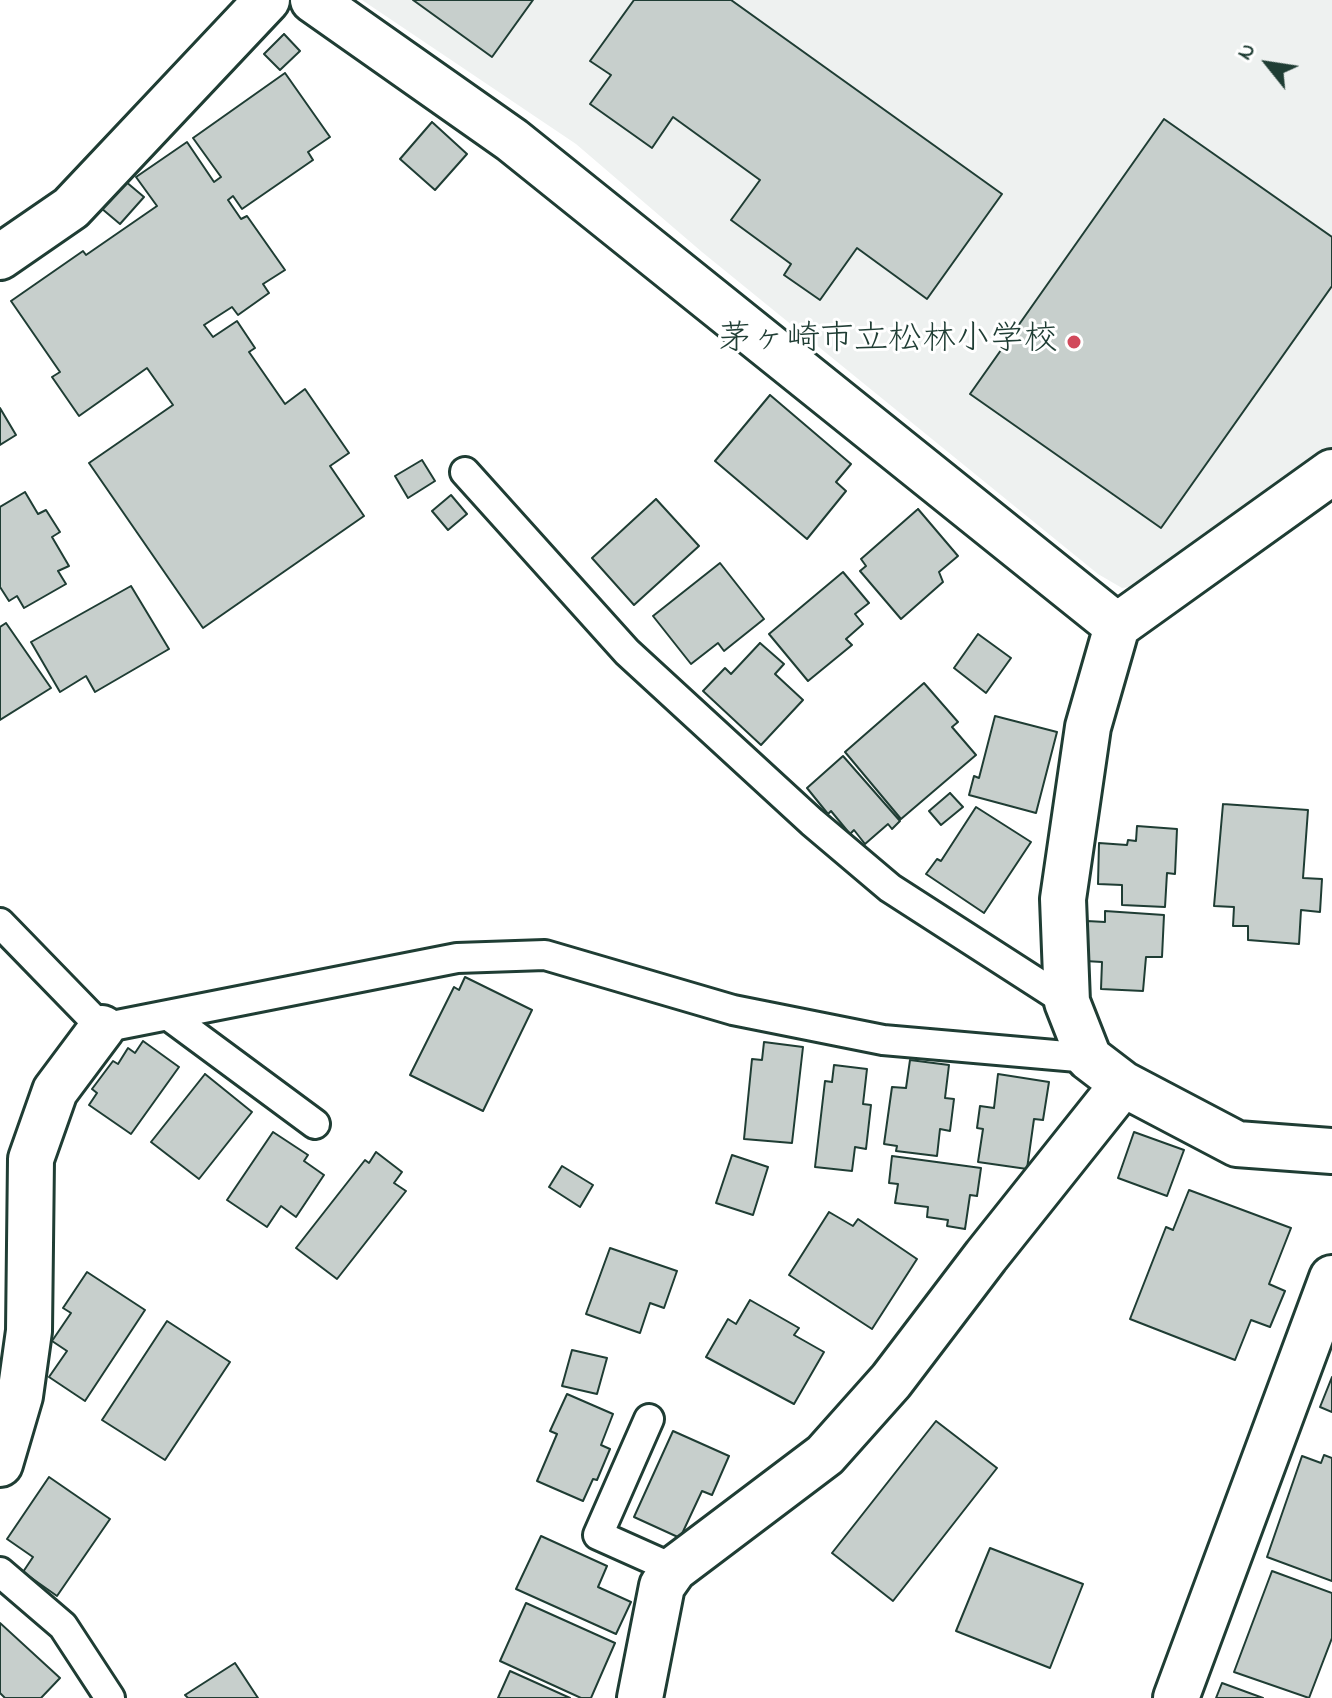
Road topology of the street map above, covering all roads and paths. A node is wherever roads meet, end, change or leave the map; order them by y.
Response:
1 (267, 0) edge
2 (313, 0) edge
3 (0, 257) edge
4 (465, 472) dead end
5 (1332, 472) edge
6 (1117, 626) junction
7 (0, 923) edge
8 (1067, 1002) junction
9 (169, 1016) junction
10 (102, 1028) junction
11 (1089, 1058) junction
12 (1123, 1084) junction
13 (315, 1124) dead end
14 (1332, 1151) edge
15 (1332, 1278) edge
16 (10, 1391) edge
17 (649, 1419) dead end
18 (0, 1464) edge
19 (674, 1569) junction
20 (0, 1572) edge
21 (110, 1698) edge
22 (640, 1698) edge
23 (1176, 1698) edge

1 - 3 street
2 - 6 street
4 - 8 lane
5 - 6 street
6 - 8 street
7 - 10 lane
8 - 11 street
9 - 10 lane
9 - 11 lane
9 - 13 lane
10 - 16 street
11 - 12 street
12 - 14 street
12 - 19 street
15 - 23 street
16 - 18 street
17 - 19 lane
19 - 22 street
20 - 21 lane

